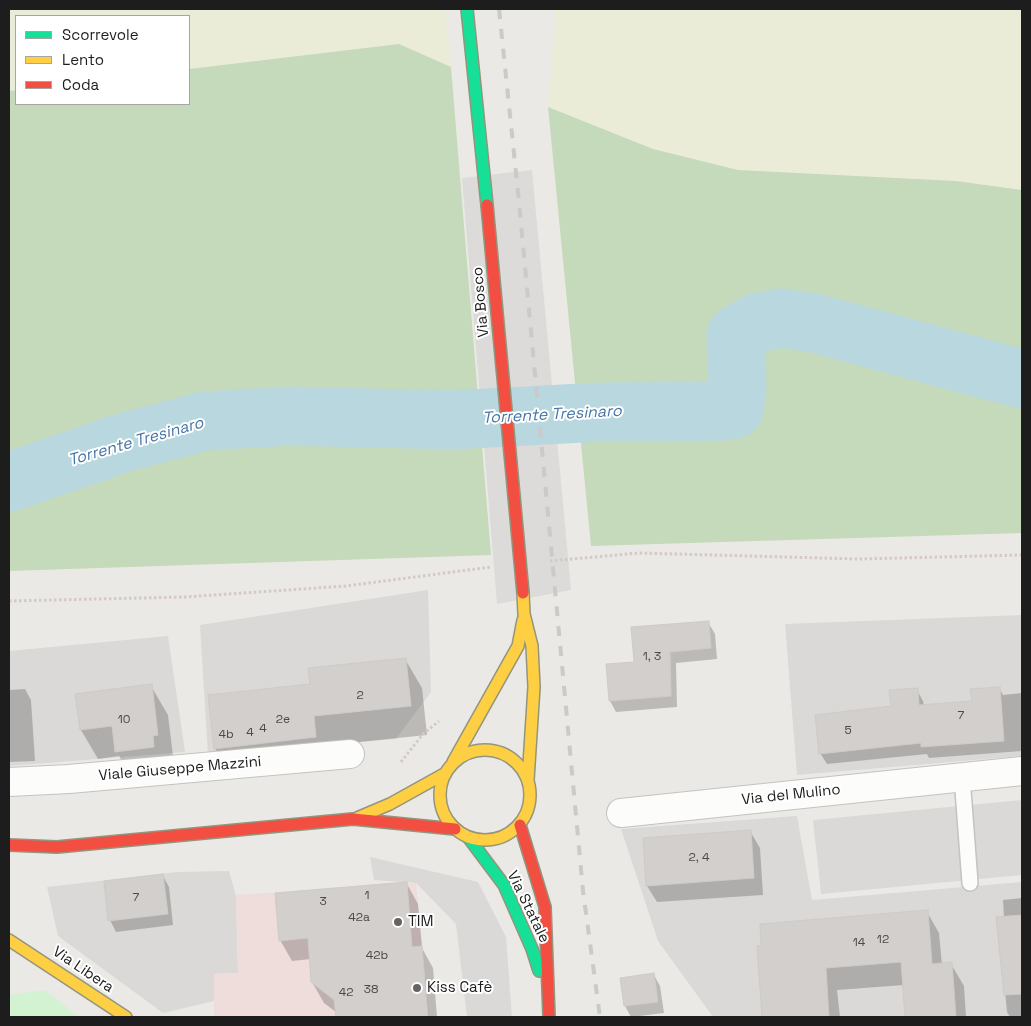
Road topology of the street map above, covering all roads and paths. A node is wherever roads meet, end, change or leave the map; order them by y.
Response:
1 (467, 9) edge
2 (1022, 555) edge
3 (859, 559) dead end
4 (523, 593) joint
5 (185, 596) dead end
6 (9, 601) edge
7 (524, 614) junction
8 (350, 754) dead end
9 (453, 762) junction
10 (1022, 771) edge
11 (444, 774) junction
12 (962, 777) junction
13 (528, 780) junction
14 (9, 782) edge
15 (621, 813) dead end
16 (353, 819) junction
17 (520, 825) junction
18 (455, 829) junction
19 (468, 836) junction
20 (9, 845) edge
21 (57, 847) junction
22 (26, 856) dead end
23 (970, 883) dead end
24 (9, 932) edge
25 (9, 940) edge
26 (23, 949) junction
27 (548, 998) junction
28 (126, 1017) edge
29 (549, 1017) edge

1 - 4 main road, Via Bosco, bridge
2 - 3 path
4 - 7 main road, Via Statale
5 - 6 path
7 - 9 main road, Via Statale
7 - 13 main road, Via Statale
8 - 14 street, Viale Giuseppe Mazzini
9 - 11 main road, Via Statale
9 - 13 main road, Via Statale
10 - 12 street, Via del Mulino
11 - 16 main road
11 - 18 main road, Via Statale
12 - 15 street, Via del Mulino
12 - 23 lane
13 - 17 main road, Via Statale
16 - 18 main road
16 - 21 main road
17 - 19 main road, Via Statale
17 - 27 main road, Via Statale
18 - 19 main road, Via Statale
19 - 27 main road, Via Statale
20 - 21 main road
21 - 22 main road
24 - 26 main road, Via Libera
25 - 26 main road, Via Libera
26 - 28 main road, Via Libera
27 - 29 main road, Via Statale

